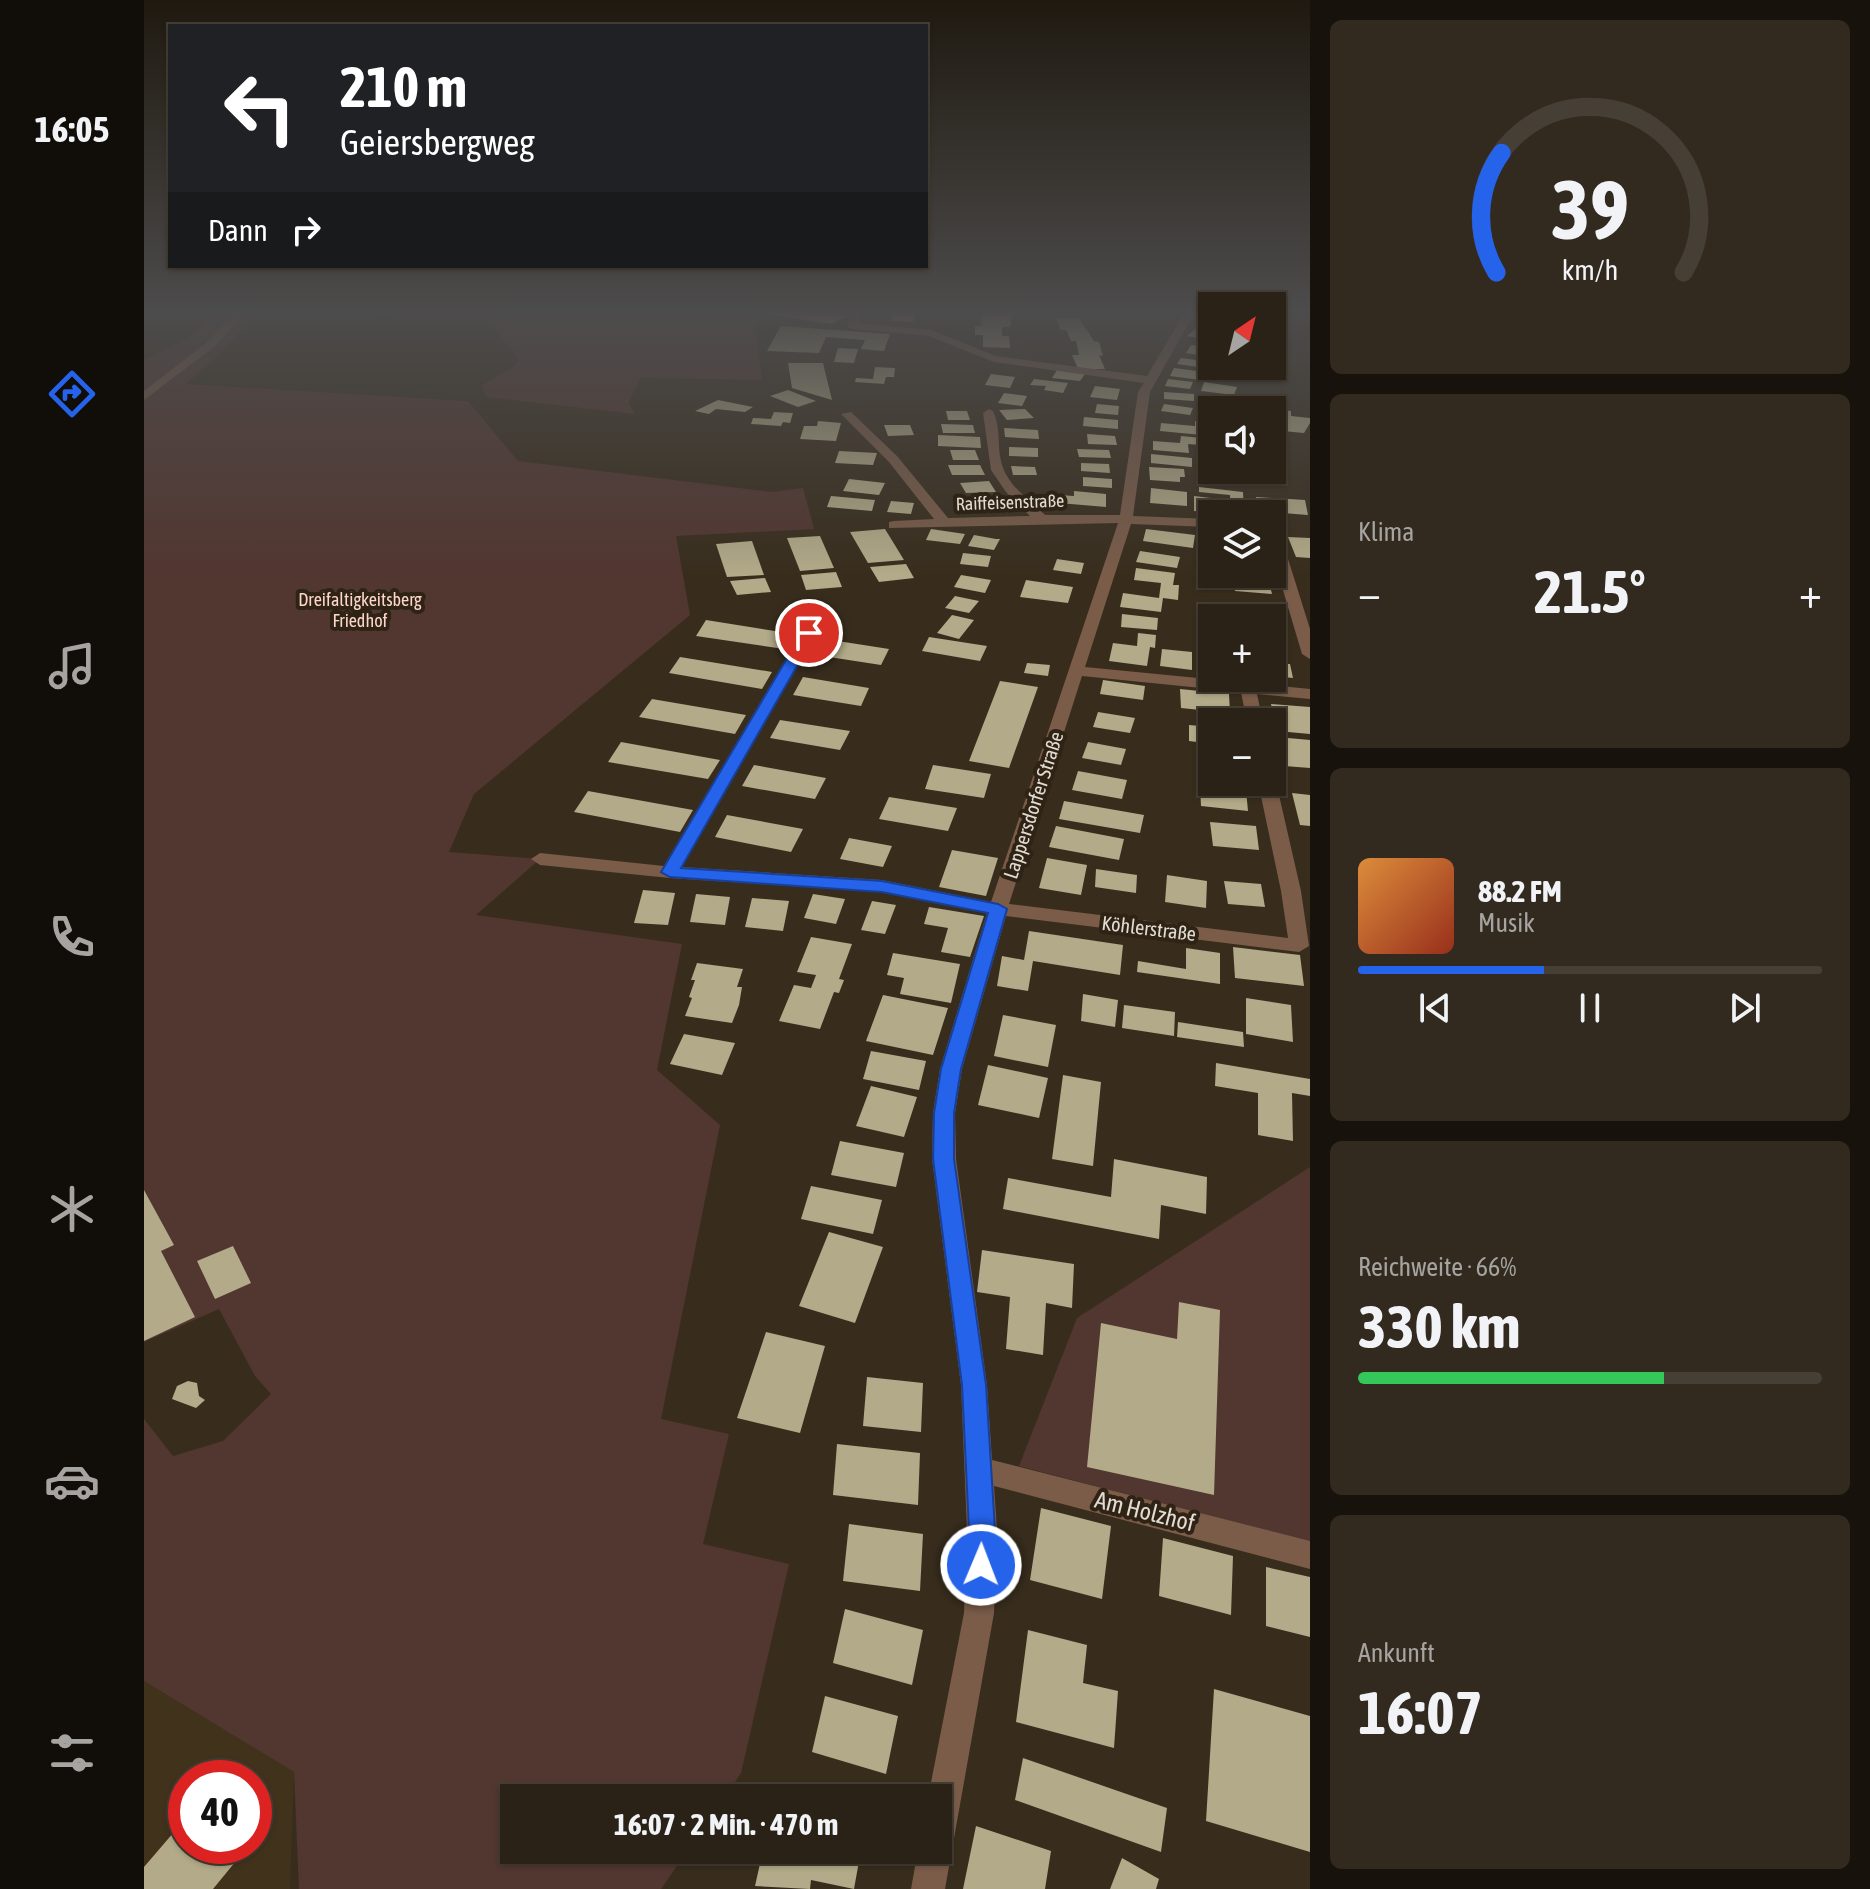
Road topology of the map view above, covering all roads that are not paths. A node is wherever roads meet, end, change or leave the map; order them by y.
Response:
1 (1143, 400) edge
2 (989, 413) dead end
3 (847, 414) dead end
4 (1040, 518) junction
5 (1126, 518) junction
6 (944, 522) junction
7 (1198, 522) edge
8 (894, 525) dead end
9 (1286, 576) edge
10 (815, 622) dead end
11 (1310, 654) edge
12 (1077, 671) junction
13 (1198, 683) edge
14 (1286, 692) edge
15 (1310, 694) edge
16 (1270, 796) edge
17 (540, 859) dead end
18 (670, 872) junction
19 (998, 909) junction
20 (978, 1469) junction
21 (1310, 1555) edge
22 (948, 1784) edge
23 (932, 1864) edge
24 (928, 1889) edge

1 - 5 street, Lappersdorfer Straße
2 - 4 street
3 - 6 street
4 - 5 street, Raiffeisenstraße
4 - 6 street, Raiffeisenstraße
5 - 7 street, Raiffeisenstraße
5 - 12 street, Lappersdorfer Straße
6 - 8 street, Raiffeisenstraße
9 - 11 street
10 - 18 street
12 - 13 street
12 - 19 street, Lappersdorfer Straße
14 - 15 street
16 - 19 street, Köhlerstraße
17 - 18 street, Köhlerstraße
18 - 19 street, Köhlerstraße
19 - 20 street, Lappersdorfer Straße
20 - 21 street, Am Holzhof
20 - 22 street, Lappersdorfer Straße
23 - 24 street

